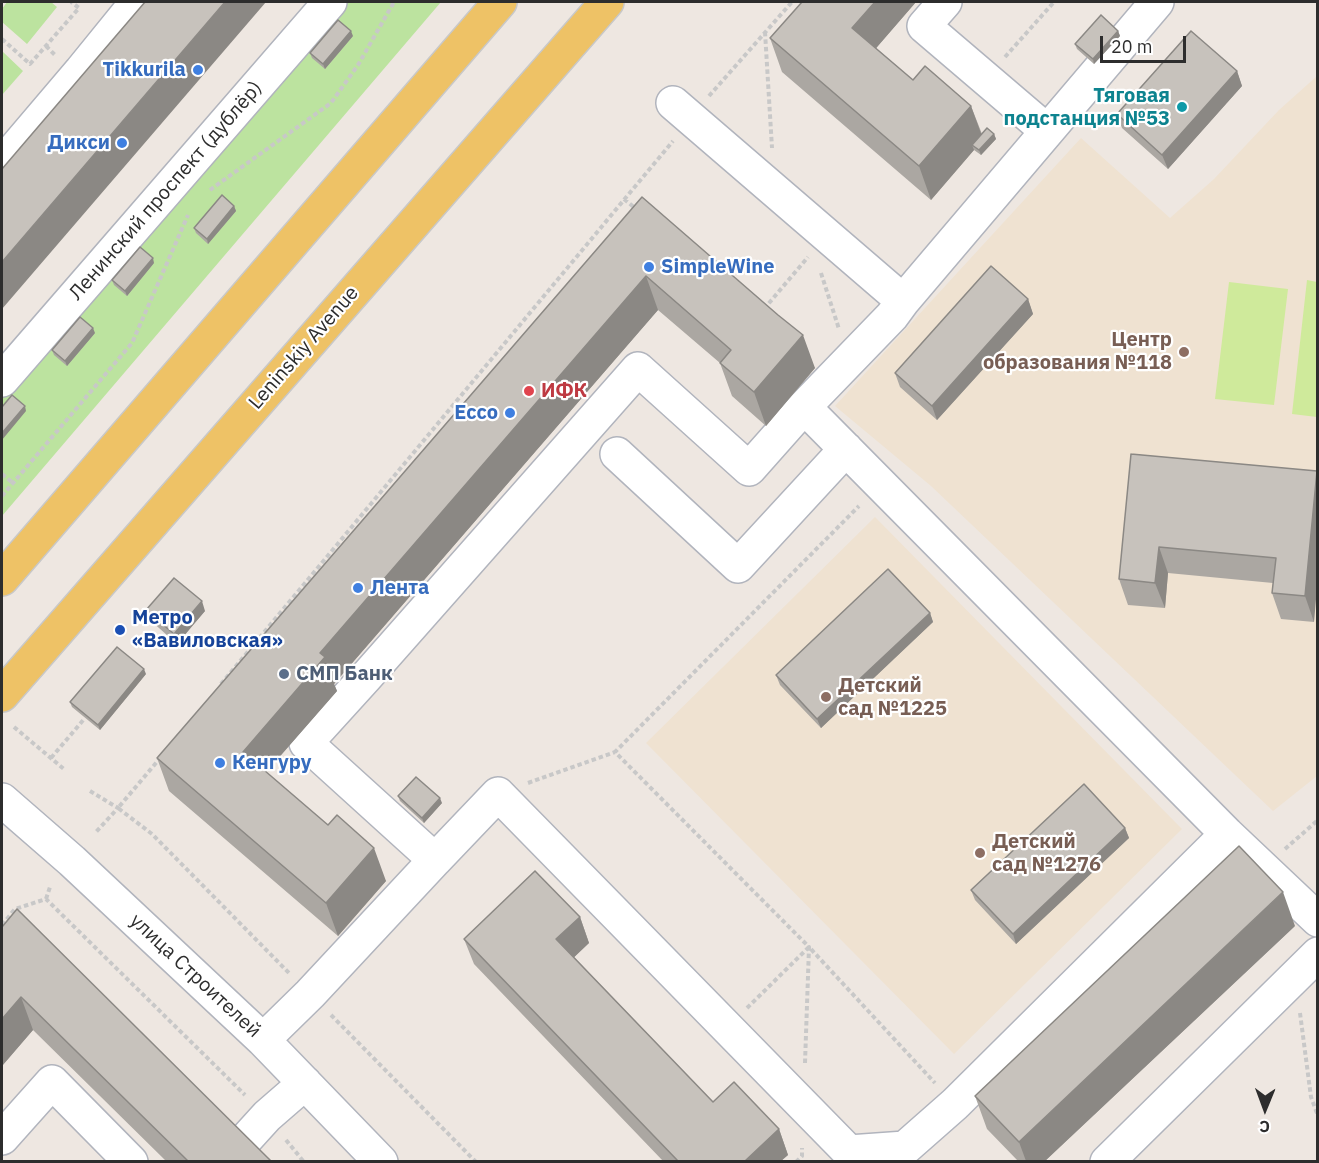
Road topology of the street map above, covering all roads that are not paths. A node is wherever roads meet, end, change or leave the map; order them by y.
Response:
1 (137, 2) edge
2 (330, 2) edge
3 (500, 2) edge
4 (607, 2) edge
5 (945, 2) edge
6 (1157, 2) edge
7 (682, 110) road end
8 (1047, 131) junction
9 (2, 164) edge
10 (903, 300) junction
11 (3, 375) edge
12 (804, 407) junction
13 (846, 449) junction
14 (617, 454) dead end
15 (2, 579) edge
16 (2, 695) edge
17 (2, 800) edge
18 (1227, 834) junction
19 (435, 860) junction
20 (1317, 921) edge
21 (1306, 966) edge
22 (263, 1040) junction
23 (305, 1083) junction
24 (2, 1138) edge
25 (237, 1149) edge
26 (912, 1155) edge
27 (845, 1157) edge
28 (131, 1161) edge
29 (381, 1161) edge
30 (1107, 1161) edge

1 - 9 street
2 - 11 street, Ленинский проспект (дублёр)
3 - 15 main road
4 - 16 main road, Leninskiy Avenue
5 - 8 street
6 - 8 street
7 - 10 street
8 - 10 street
10 - 12 street
12 - 13 street
12 - 19 street
13 - 14 street
13 - 18 street
17 - 22 street, улица Строителей
18 - 20 street
18 - 26 street
19 - 22 street
19 - 27 street
21 - 30 street
22 - 23 street, улица Строителей
23 - 25 street
23 - 29 street, улица Строителей
24 - 28 street
26 - 27 street

